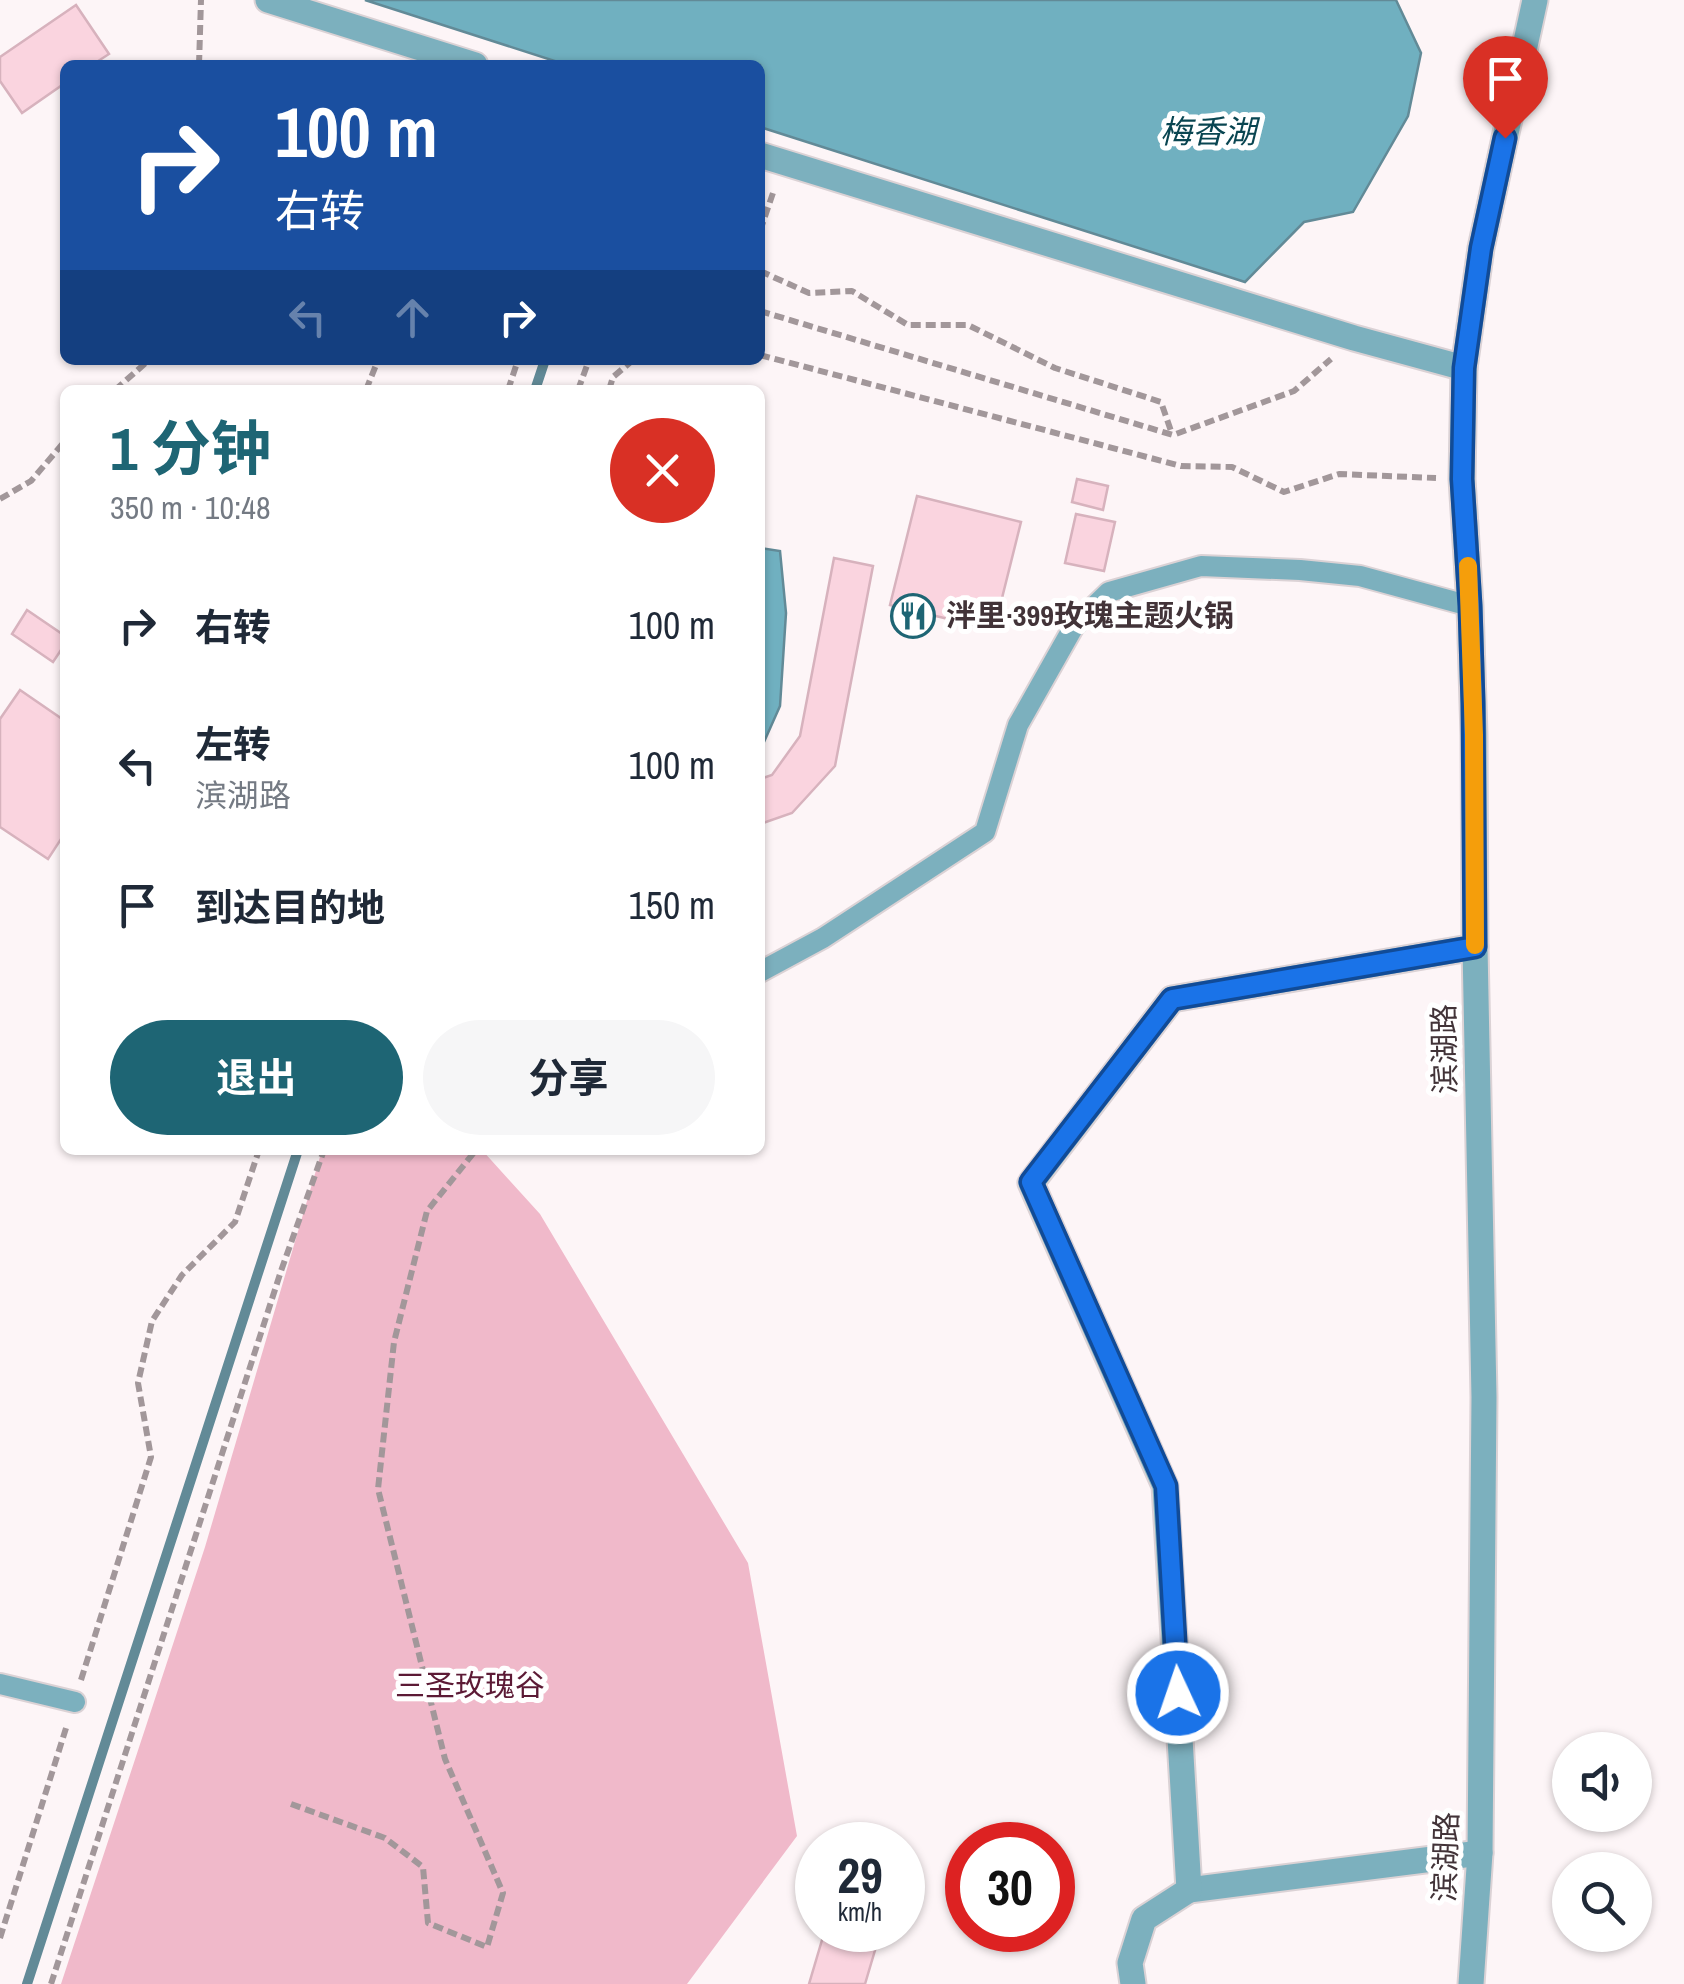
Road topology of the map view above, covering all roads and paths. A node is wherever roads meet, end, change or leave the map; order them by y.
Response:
1 (202, 0) edge
2 (268, 0) edge
3 (1535, 0) edge
4 (200, 60) edge
5 (459, 60) edge
6 (772, 158) edge
7 (765, 201) edge
8 (765, 273) edge
9 (765, 313) edge
10 (1354, 338) junction
11 (765, 357) edge
12 (143, 365) edge
13 (627, 365) edge
14 (1464, 368) junction
15 (121, 385) edge
16 (611, 385) edge
17 (1173, 435) junction
18 (60, 448) edge
19 (1462, 479) junction
20 (0, 499) edge
21 (1470, 606) junction
22 (1475, 947) junction
23 (765, 969) edge
24 (257, 1155) edge
25 (322, 1155) edge
26 (472, 1155) edge
27 (0, 1684) edge
28 (74, 1702) junction
29 (291, 1804) dead end
30 (1480, 1853) junction
31 (1189, 1890) junction
32 (0, 1938) edge
33 (51, 1984) edge
34 (1134, 1984) edge
35 (1471, 1984) edge

1 - 4 path
2 - 5 street
3 - 14 street, 滨湖路
6 - 7 path
6 - 10 street
8 - 17 path
9 - 17 path
10 - 14 street
10 - 17 path
11 - 19 path
12 - 15 path
13 - 16 path
14 - 19 street, 滨湖路
18 - 20 path
19 - 21 street, 滨湖路
21 - 22 street, 滨湖路
21 - 23 lane
22 - 30 street, 滨湖路
22 - 31 street
24 - 28 path
25 - 33 path
26 - 29 path
27 - 28 lane
28 - 32 path
30 - 31 street
30 - 35 street, 滨湖路
31 - 34 street

